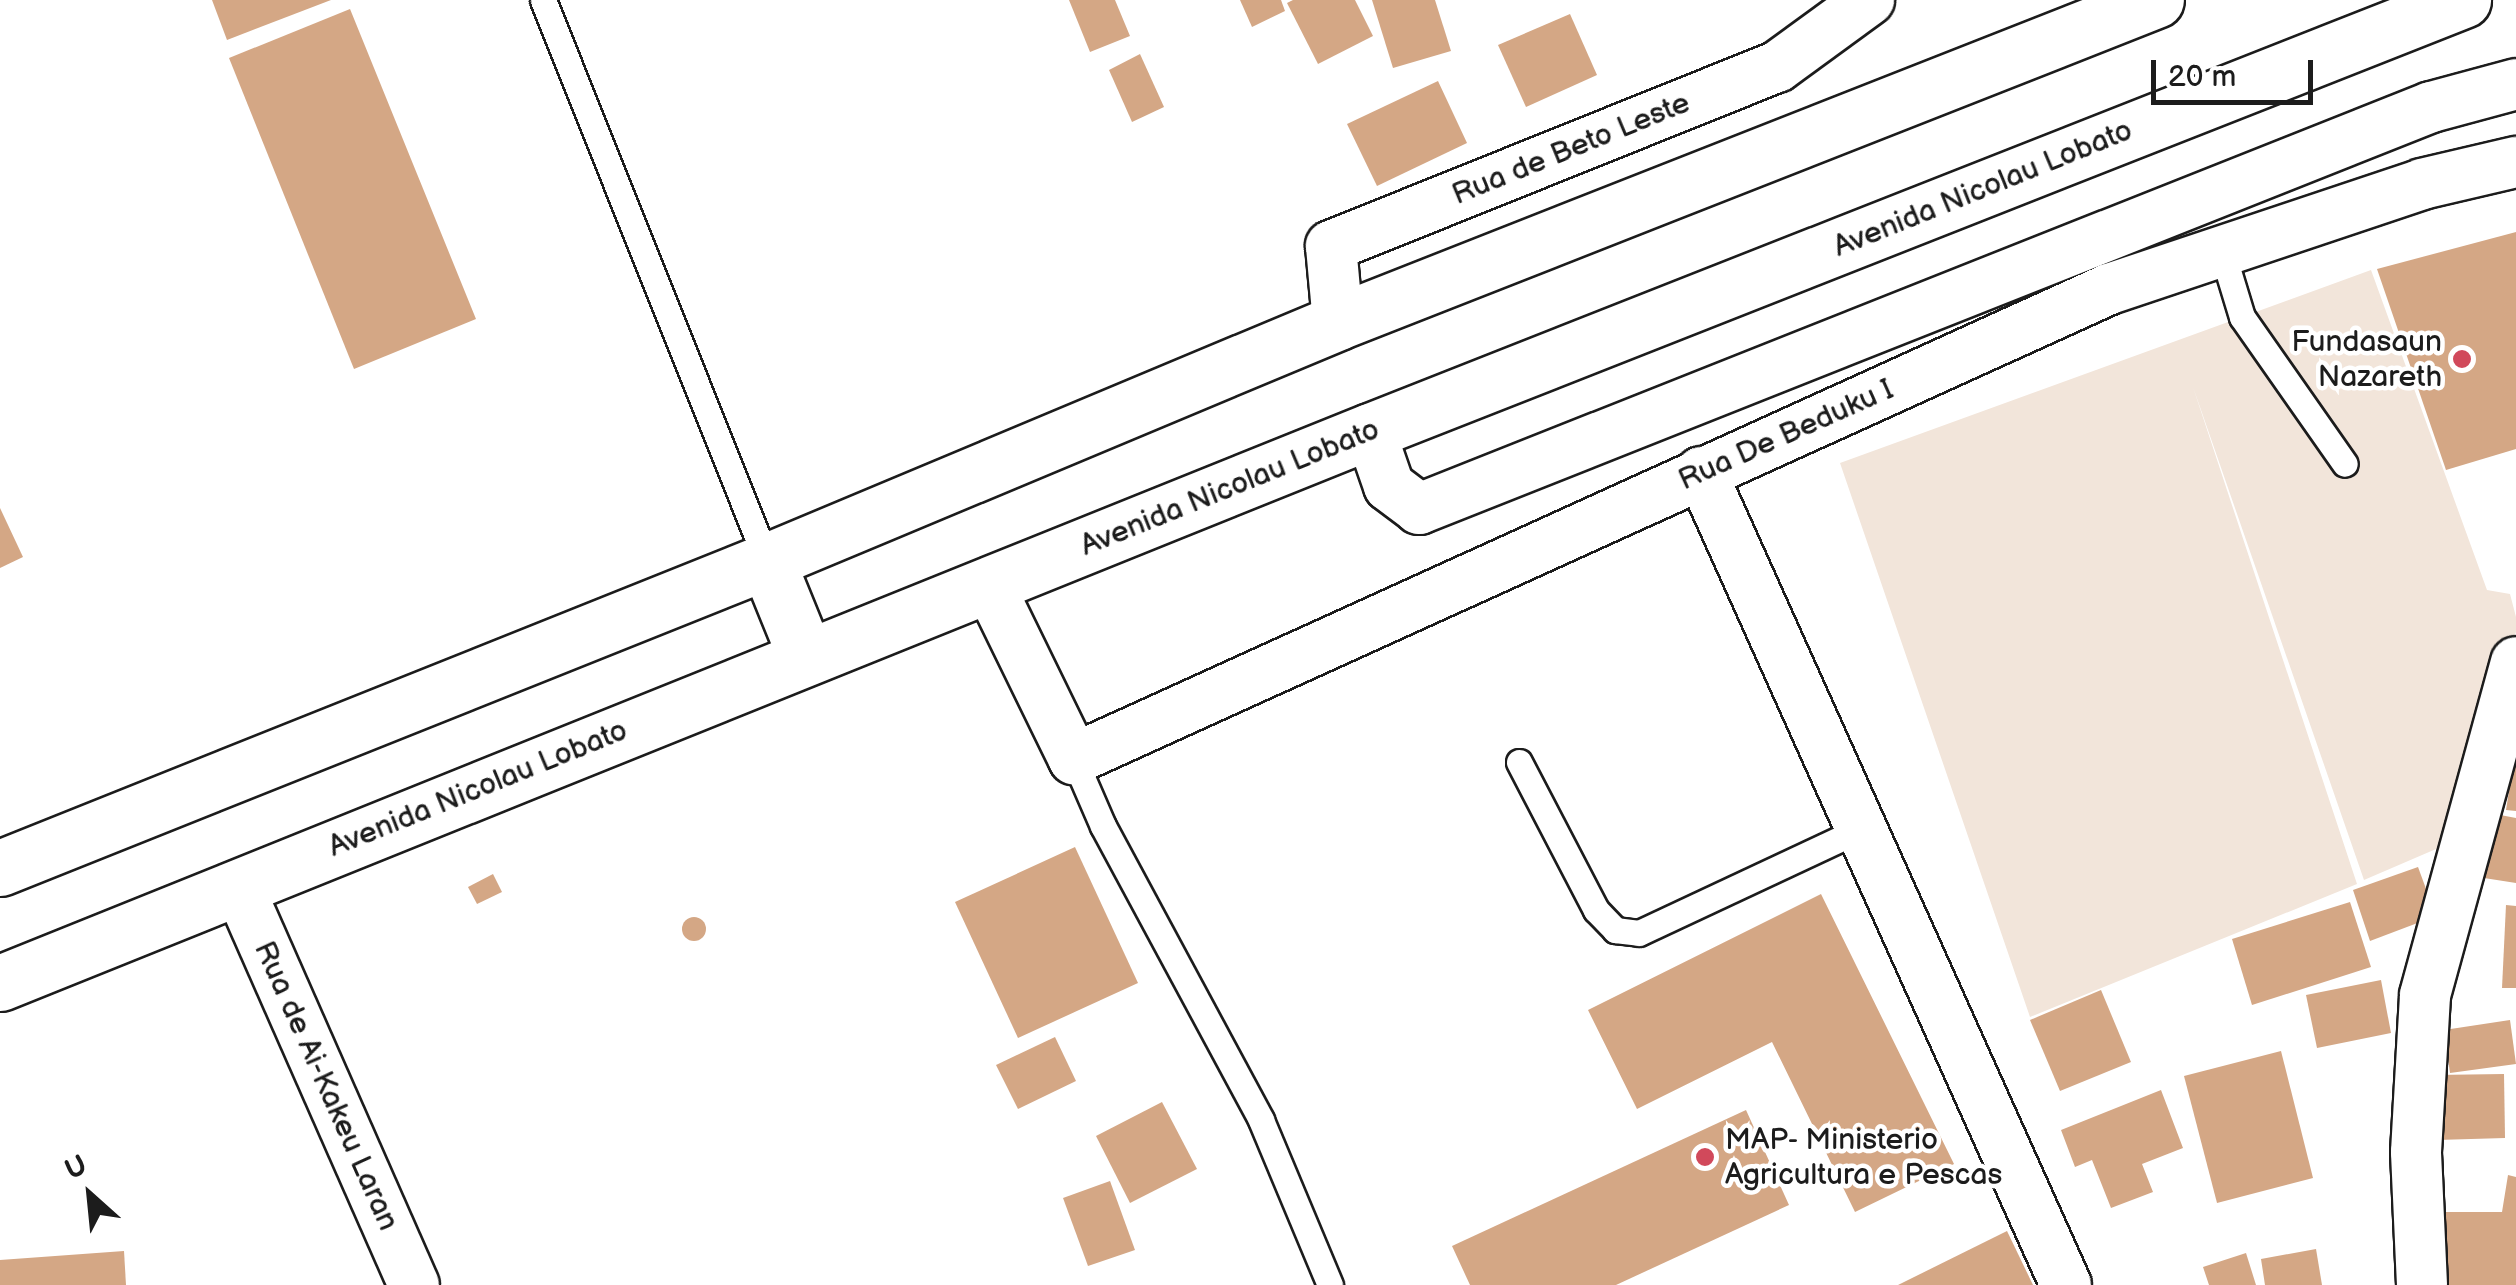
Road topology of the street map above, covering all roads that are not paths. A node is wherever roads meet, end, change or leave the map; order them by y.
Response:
1 (543, 0) edge
2 (1869, 0) edge
3 (2156, 0) edge
4 (2463, 0) edge
5 (2516, 84) edge
6 (2431, 107) junction
7 (2516, 142) edge
8 (2516, 162) edge
9 (2222, 251) junction
10 (1338, 322) junction
11 (1370, 432) junction
12 (2345, 464) dead end
13 (1701, 472) junction
14 (766, 561) junction
15 (988, 585) junction
16 (806, 657) junction
17 (2516, 662) edge
18 (1074, 759) junction
19 (1519, 762) dead end
20 (1861, 829) junction
21 (0, 868) edge
22 (238, 886) junction
23 (0, 982) edge
24 (414, 1285) edge
25 (1330, 1285) edge
26 (2066, 1285) edge
27 (2422, 1285) edge

1 - 14 lane
2 - 10 street, Rua de Beto Leste
3 - 10 main road
4 - 11 main road, Avenida Nicolau Lobato
5 - 6 street
6 - 7 street
6 - 11 street
8 - 9 street, Rua De Beduku I
9 - 12 lane
9 - 13 street, Rua De Beduku I
10 - 14 main road
11 - 15 main road, Avenida Nicolau Lobato
13 - 18 street, Rua De Beduku I
13 - 20 street
14 - 16 main road
14 - 21 main road
15 - 16 main road, Avenida Nicolau Lobato
15 - 18 street
16 - 22 main road, Avenida Nicolau Lobato
17 - 27 street
18 - 25 lane
19 - 20 lane
20 - 26 street
22 - 23 main road, Avenida Nicolau Lobato
22 - 24 street, Rua de Ai-Kakeu Laran

